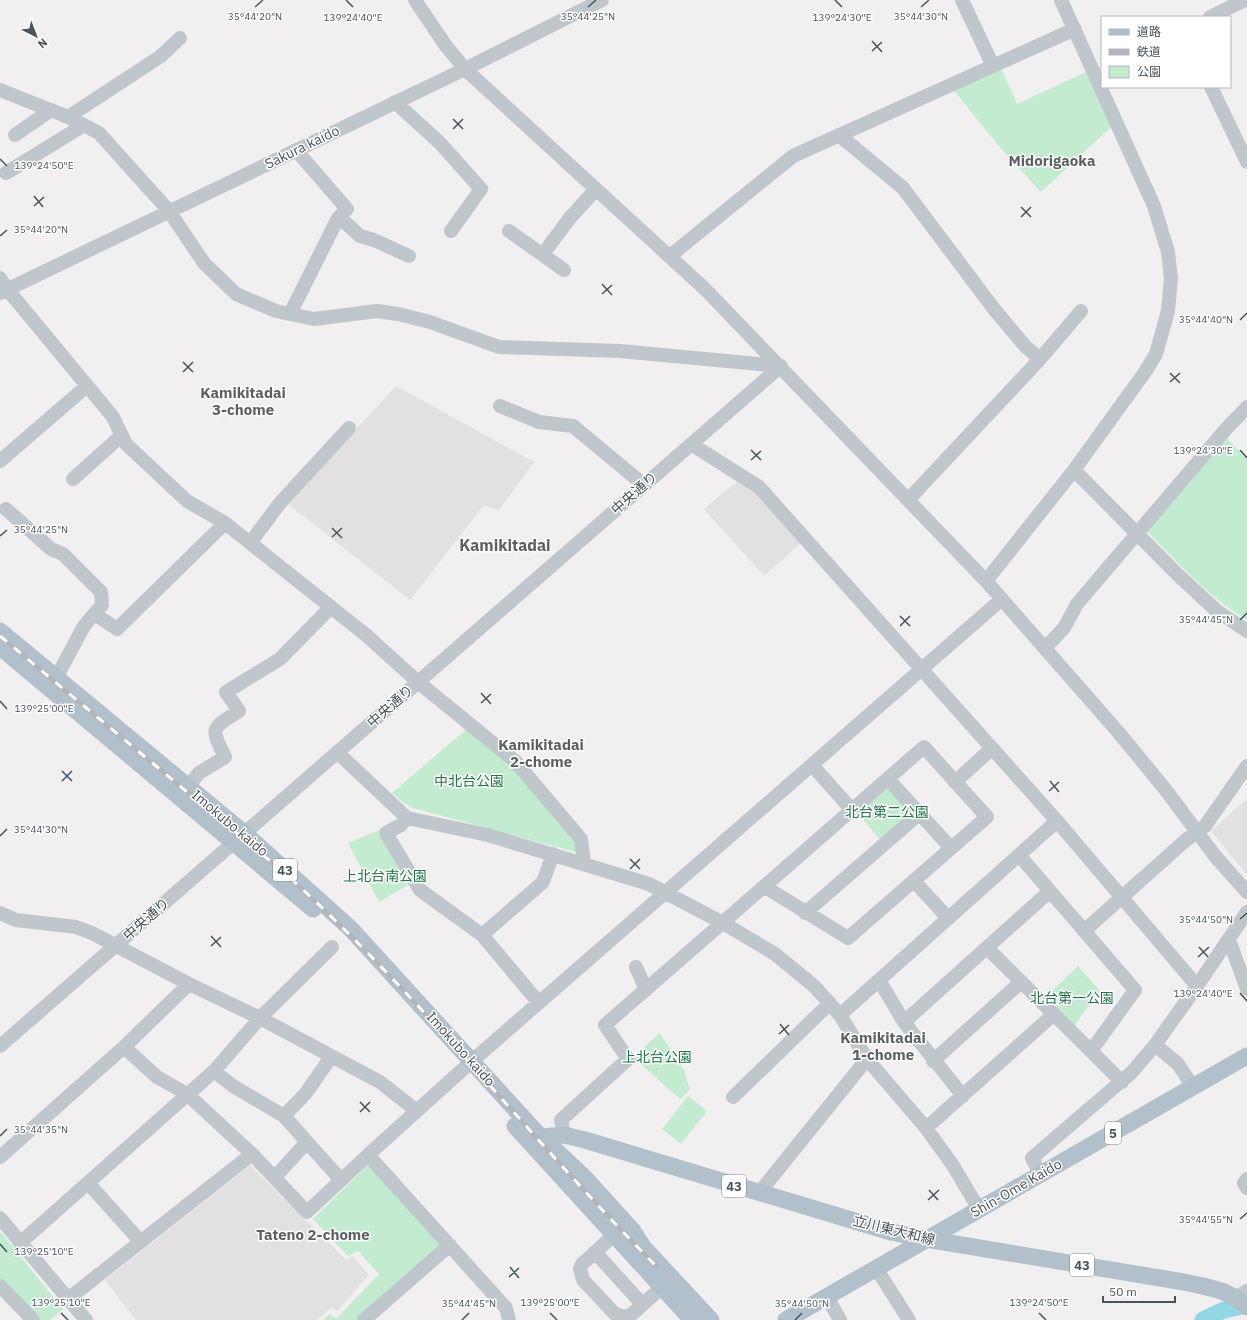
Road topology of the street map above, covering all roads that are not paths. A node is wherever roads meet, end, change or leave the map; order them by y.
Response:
1 (415, 0) edge
2 (602, 0) edge
3 (962, 0) edge
4 (1061, 0) edge
5 (1245, 0) edge
6 (1212, 16) edge
7 (1075, 29) junction
8 (180, 38) dead end
9 (992, 66) junction
10 (465, 69) junction
11 (1098, 71) edge
12 (1105, 88) edge
13 (1212, 88) edge
14 (0, 90) edge
15 (395, 102) junction
16 (51, 110) junction
17 (68, 118) junction
18 (84, 125) junction
19 (15, 135) dead end
20 (839, 135) junction
21 (296, 150) junction
22 (1247, 162) edge
23 (6, 173) dead end
24 (596, 189) junction
25 (169, 211) junction
26 (339, 217) junction
27 (451, 231) dead end
28 (509, 231) dead end
29 (543, 254) junction
30 (409, 256) dead end
31 (670, 256) junction
32 (564, 270) dead end
33 (2, 287) edge
34 (1081, 311) dead end
35 (290, 314) junction
36 (1040, 359) junction
37 (780, 366) junction
38 (88, 386) junction
39 (500, 406) dead end
40 (1247, 407) edge
41 (349, 428) dead end
42 (122, 435) junction
43 (691, 444) junction
44 (0, 461) edge
45 (1074, 470) junction
46 (73, 479) dead end
47 (644, 485) junction
48 (908, 500) junction
49 (6, 510) dead end
50 (225, 523) junction
51 (1136, 533) junction
52 (250, 543) junction
53 (986, 581) junction
54 (1002, 599) junction
55 (331, 607) junction
56 (95, 614) junction
57 (0, 631) edge
58 (1247, 632) edge
59 (0, 647) edge
60 (1045, 648) junction
61 (921, 670) junction
62 (56, 678) junction
63 (418, 682) junction
64 (991, 749) junction
65 (338, 752) junction
66 (812, 765) junction
67 (1247, 766) edge
68 (888, 779) junction
69 (955, 782) junction
70 (188, 787) junction
71 (852, 810) junction
72 (920, 814) junction
73 (407, 818) junction
74 (1057, 821) junction
75 (1197, 832) junction
76 (239, 837) junction
77 (951, 848) junction
78 (553, 854) junction
79 (1019, 855) junction
80 (584, 863) junction
81 (914, 881) junction
82 (764, 887) junction
83 (1050, 891) junction
84 (666, 892) junction
85 (1247, 892) edge
86 (1122, 896) junction
87 (1247, 912) edge
88 (0, 913) edge
89 (806, 913) junction
90 (948, 918) junction
91 (723, 923) junction
92 (1084, 931) junction
93 (482, 935) junction
94 (1229, 940) junction
95 (115, 946) junction
96 (332, 947) dead end
97 (987, 948) junction
98 (636, 967) dead end
99 (879, 980) junction
100 (1021, 982) junction
101 (189, 984) junction
102 (1197, 986) junction
103 (1247, 989) edge
104 (646, 990) junction
105 (539, 1003) junction
106 (830, 1003) junction
107 (1054, 1014) junction
108 (840, 1015) junction
109 (260, 1018) junction
110 (904, 1022) junction
111 (1154, 1045) junction
112 (0, 1046) edge
113 (124, 1047) junction
114 (1091, 1051) junction
115 (1247, 1056) edge
116 (330, 1057) junction
117 (867, 1059) junction
118 (933, 1061) junction
119 (468, 1065) junction
120 (214, 1071) junction
121 (1122, 1082) junction
122 (1193, 1087) junction
123 (187, 1094) junction
124 (962, 1096) junction
125 (733, 1097) dead end
126 (417, 1111) junction
127 (284, 1116) junction
128 (926, 1128) junction
129 (564, 1135) junction
130 (306, 1142) junction
131 (538, 1142) junction
132 (252, 1154) junction
133 (368, 1155) junction
134 (0, 1157) edge
135 (1040, 1174) junction
136 (275, 1177) junction
137 (1247, 1179) edge
138 (341, 1180) junction
139 (88, 1183) junction
140 (1247, 1188) edge
141 (759, 1193) junction
142 (979, 1209) junction
143 (0, 1218) edge
144 (887, 1230) junction
145 (614, 1235) junction
146 (926, 1239) junction
147 (141, 1242) junction
148 (20, 1243) junction
149 (450, 1245) junction
150 (595, 1252) junction
151 (892, 1259) junction
152 (659, 1264) junction
153 (876, 1268) junction
154 (0, 1286) edge
155 (662, 1287) junction
156 (827, 1297) junction
157 (1243, 1298) edge
158 (68, 1299) junction
159 (642, 1304) junction
160 (33, 1320) edge
161 (85, 1320) edge
162 (364, 1320) edge
163 (509, 1320) edge
164 (692, 1320) edge
165 (711, 1320) edge
166 (786, 1320) edge
167 (840, 1320) edge
168 (909, 1320) edge

1 - 10 street
2 - 10 street, Sakura kaido
3 - 9 street
4 - 7 street
5 - 6 street
7 - 9 street
7 - 11 street
8 - 17 street
9 - 20 street
10 - 15 street, Sakura kaido
10 - 24 street
12 - 45 street
13 - 22 street
14 - 16 street
15 - 21 street, Sakura kaido
15 - 27 street
16 - 17 street
16 - 19 street
17 - 18 street
18 - 23 street
18 - 25 street
20 - 31 street
20 - 36 street
21 - 25 street, Sakura kaido
21 - 26 street
24 - 29 street
24 - 31 street
25 - 33 street, Sakura kaido
25 - 35 street
26 - 30 street
26 - 35 street
28 - 29 street
29 - 32 street
31 - 37 street
33 - 38 street
34 - 36 street
35 - 37 street
36 - 48 street
37 - 43 street, 中央通り
37 - 48 street
38 - 42 street
38 - 44 street
39 - 47 street
40 - 51 street
41 - 52 street
42 - 46 street
42 - 50 street
43 - 47 street, 中央通り
43 - 61 street
45 - 51 street
45 - 53 street
47 - 63 street, 中央通り
48 - 53 street
49 - 56 street
50 - 52 street
50 - 56 street
51 - 58 street
51 - 60 street
52 - 55 street
53 - 54 street
54 - 60 street
54 - 61 street
55 - 63 street
55 - 70 street
56 - 62 street
57 - 62 main road, Imokubo kaido / 43
59 - 76 main road, Imokubo kaido / 43
60 - 75 street
61 - 64 street
61 - 66 street
62 - 70 main road, Imokubo kaido / 43
63 - 65 street, 中央通り
63 - 80 street
64 - 69 street
64 - 74 street
65 - 73 street
65 - 76 street, 中央通り
66 - 71 street
66 - 84 street
67 - 75 street
68 - 69 street
68 - 71 street
68 - 72 street
69 - 77 street
70 - 76 main road, Imokubo kaido / 43
71 - 82 street
72 - 77 street
72 - 89 street
73 - 78 street
73 - 93 street
74 - 79 street
74 - 86 street
75 - 85 street
75 - 86 street
76 - 95 street, 中央通り
76 - 119 main road, Imokubo kaido / 43
77 - 81 street
78 - 80 street
78 - 93 street
79 - 83 street
79 - 90 street
80 - 84 street
81 - 89 street
81 - 90 street
82 - 89 street
82 - 91 street
83 - 92 street
83 - 97 street
84 - 91 street
84 - 105 street
86 - 92 street
86 - 102 street
87 - 94 street
88 - 95 street
90 - 99 street
91 - 104 street
91 - 106 street
92 - 114 street
93 - 105 street
94 - 102 street
94 - 103 street
95 - 101 street
95 - 112 street, 中央通り
96 - 109 street
97 - 100 street
97 - 110 street
98 - 104 street
99 - 108 street
99 - 110 street
100 - 107 street
100 - 118 street
101 - 109 street
101 - 113 street
102 - 111 street
104 - 129 street
105 - 119 street
106 - 108 street
106 - 125 street
107 - 114 street
107 - 124 street
108 - 117 street
109 - 116 street
109 - 120 street
110 - 118 street
111 - 121 street
111 - 122 street
113 - 123 street
113 - 134 street
114 - 121 street
115 - 122 main road, Shin-Ome Kaido / 5
116 - 126 street
116 - 127 street
117 - 128 street
117 - 141 street
118 - 124 street
119 - 126 street
119 - 131 main road, Imokubo kaido / 43
120 - 123 street
120 - 127 street
121 - 135 street
122 - 135 main road, Shin-Ome Kaido / 5
123 - 132 street
123 - 139 street
124 - 128 street
126 - 133 street
127 - 130 street
128 - 142 street
129 - 131 main road, 立川東大和線 / 43
129 - 141 main road, 立川東大和線 / 43
130 - 136 street
130 - 138 street
131 - 145 main road, Imokubo kaido / 43
131 - 152 main road, Imokubo kaido / 43
132 - 136 street
132 - 147 street
133 - 138 street
133 - 149 street
135 - 142 main road, Shin-Ome Kaido / 5
136 - 138 street
137 - 140 street
139 - 147 street
139 - 148 street
141 - 144 main road, 立川東大和線 / 43
142 - 146 main road, Shin-Ome Kaido / 5
143 - 148 street
144 - 146 main road, 立川東大和線 / 43
144 - 151 main road
145 - 150 street
145 - 155 main road, Imokubo kaido / 43
146 - 151 main road, Shin-Ome Kaido / 5
146 - 157 main road, 立川東大和線 / 43
147 - 158 street
148 - 158 street
149 - 162 street
149 - 163 street
150 - 159 street
150 - 159 street
151 - 153 main road, Shin-Ome Kaido / 5
152 - 155 street
152 - 165 main road, Imokubo kaido / 43
153 - 156 main road, Shin-Ome Kaido / 5
153 - 168 street
154 - 160 street
155 - 159 street
155 - 164 main road, Imokubo kaido / 43
156 - 166 main road, Shin-Ome Kaido / 5
156 - 167 street
158 - 161 street

